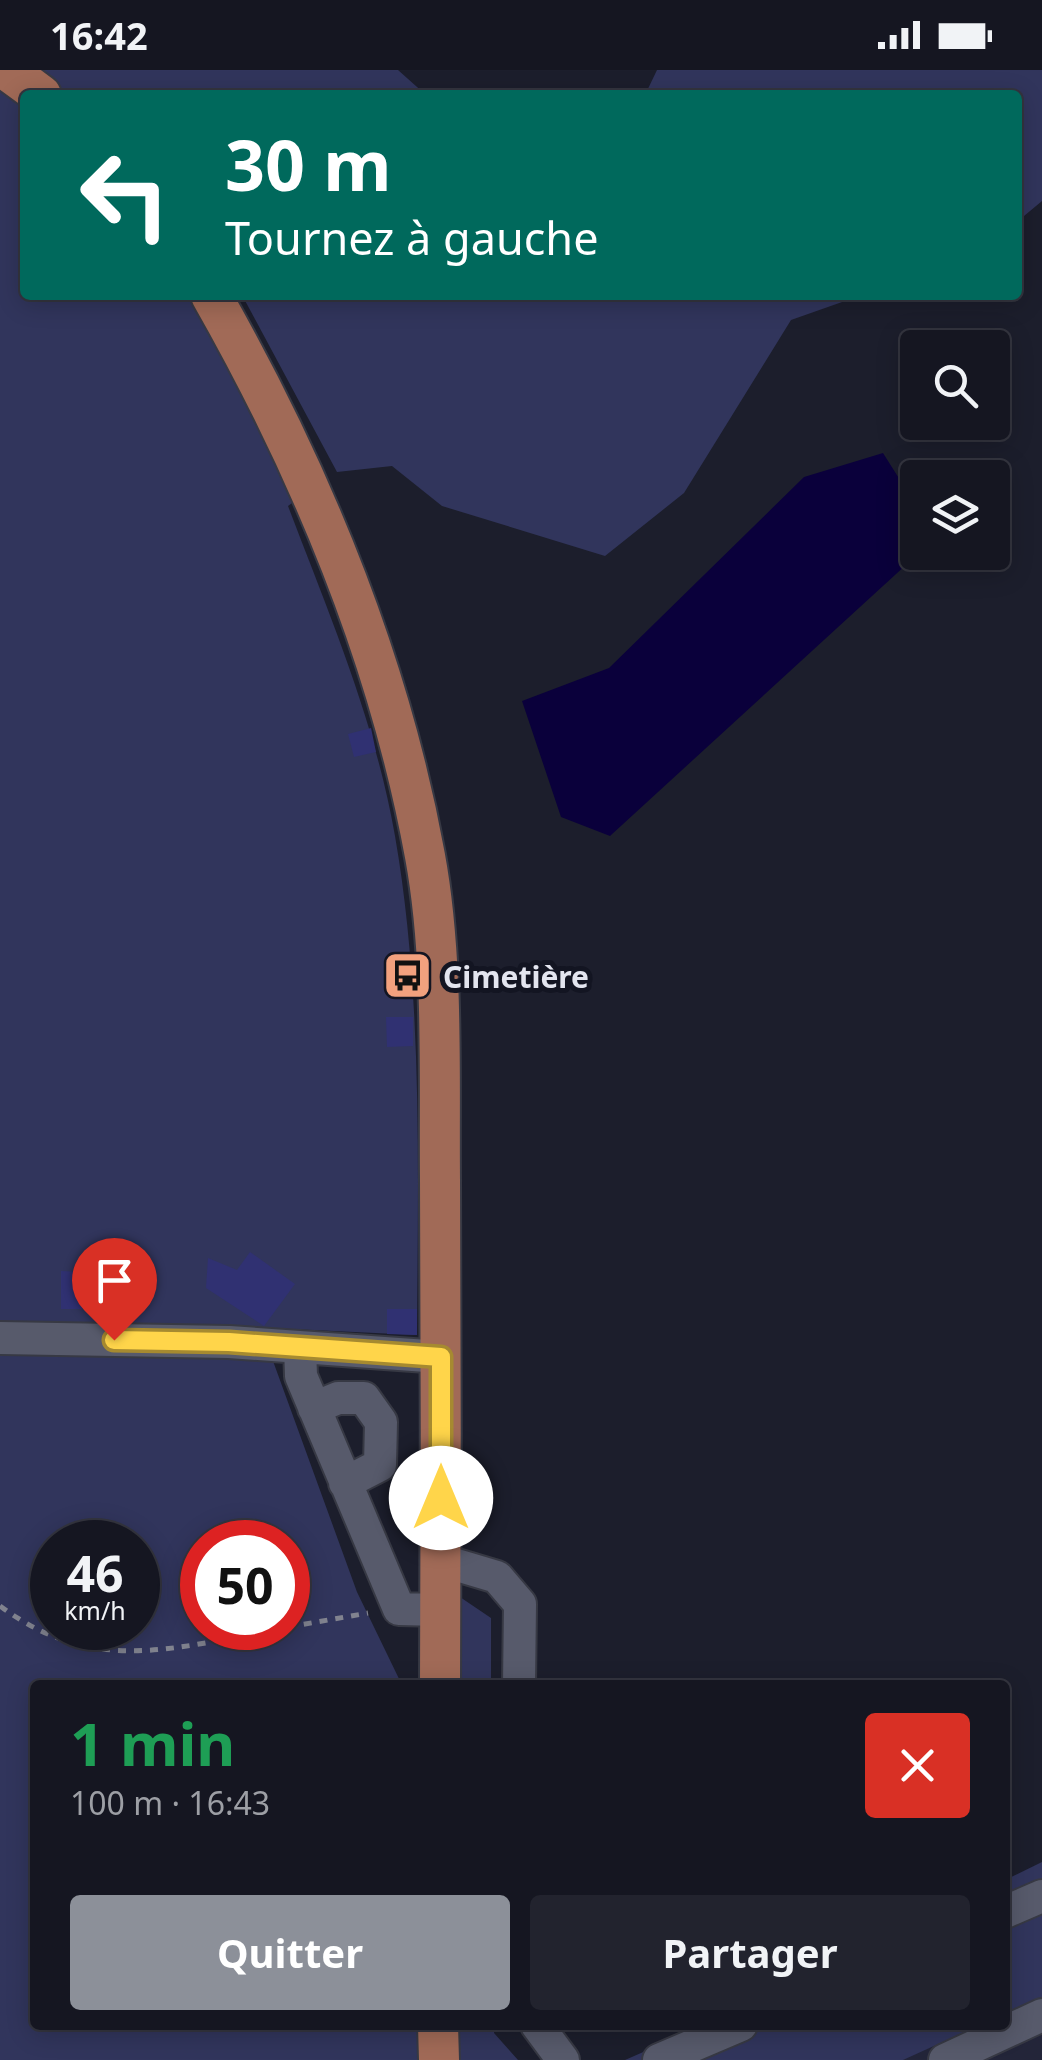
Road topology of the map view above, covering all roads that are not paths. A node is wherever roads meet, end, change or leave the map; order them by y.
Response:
1 (7, 70) edge
2 (35, 90) edge
3 (213, 300) edge
4 (0, 1338) edge
5 (300, 1347) junction
6 (441, 1357) junction
7 (314, 1408) junction
8 (345, 1483) junction
9 (440, 1560) junction
10 (440, 1610) junction
11 (440, 1680) edge
12 (519, 1680) edge
13 (1042, 1896) edge
14 (1010, 1910) edge
15 (1042, 2015) edge
16 (438, 2030) edge
17 (541, 2030) edge
18 (729, 2030) edge
19 (1010, 2030) edge
20 (1010, 2030) edge
21 (439, 2060) edge
22 (563, 2060) edge
23 (659, 2060) edge
24 (945, 2060) edge

1 - 2 main road
3 - 6 main road
4 - 5 street
5 - 6 street
5 - 7 street
6 - 9 main road
7 - 8 street
7 - 8 street
8 - 10 street
9 - 10 main road
9 - 12 street
10 - 11 main road
13 - 14 street
15 - 19 street
16 - 21 main road
17 - 22 street
18 - 23 street
20 - 24 street

